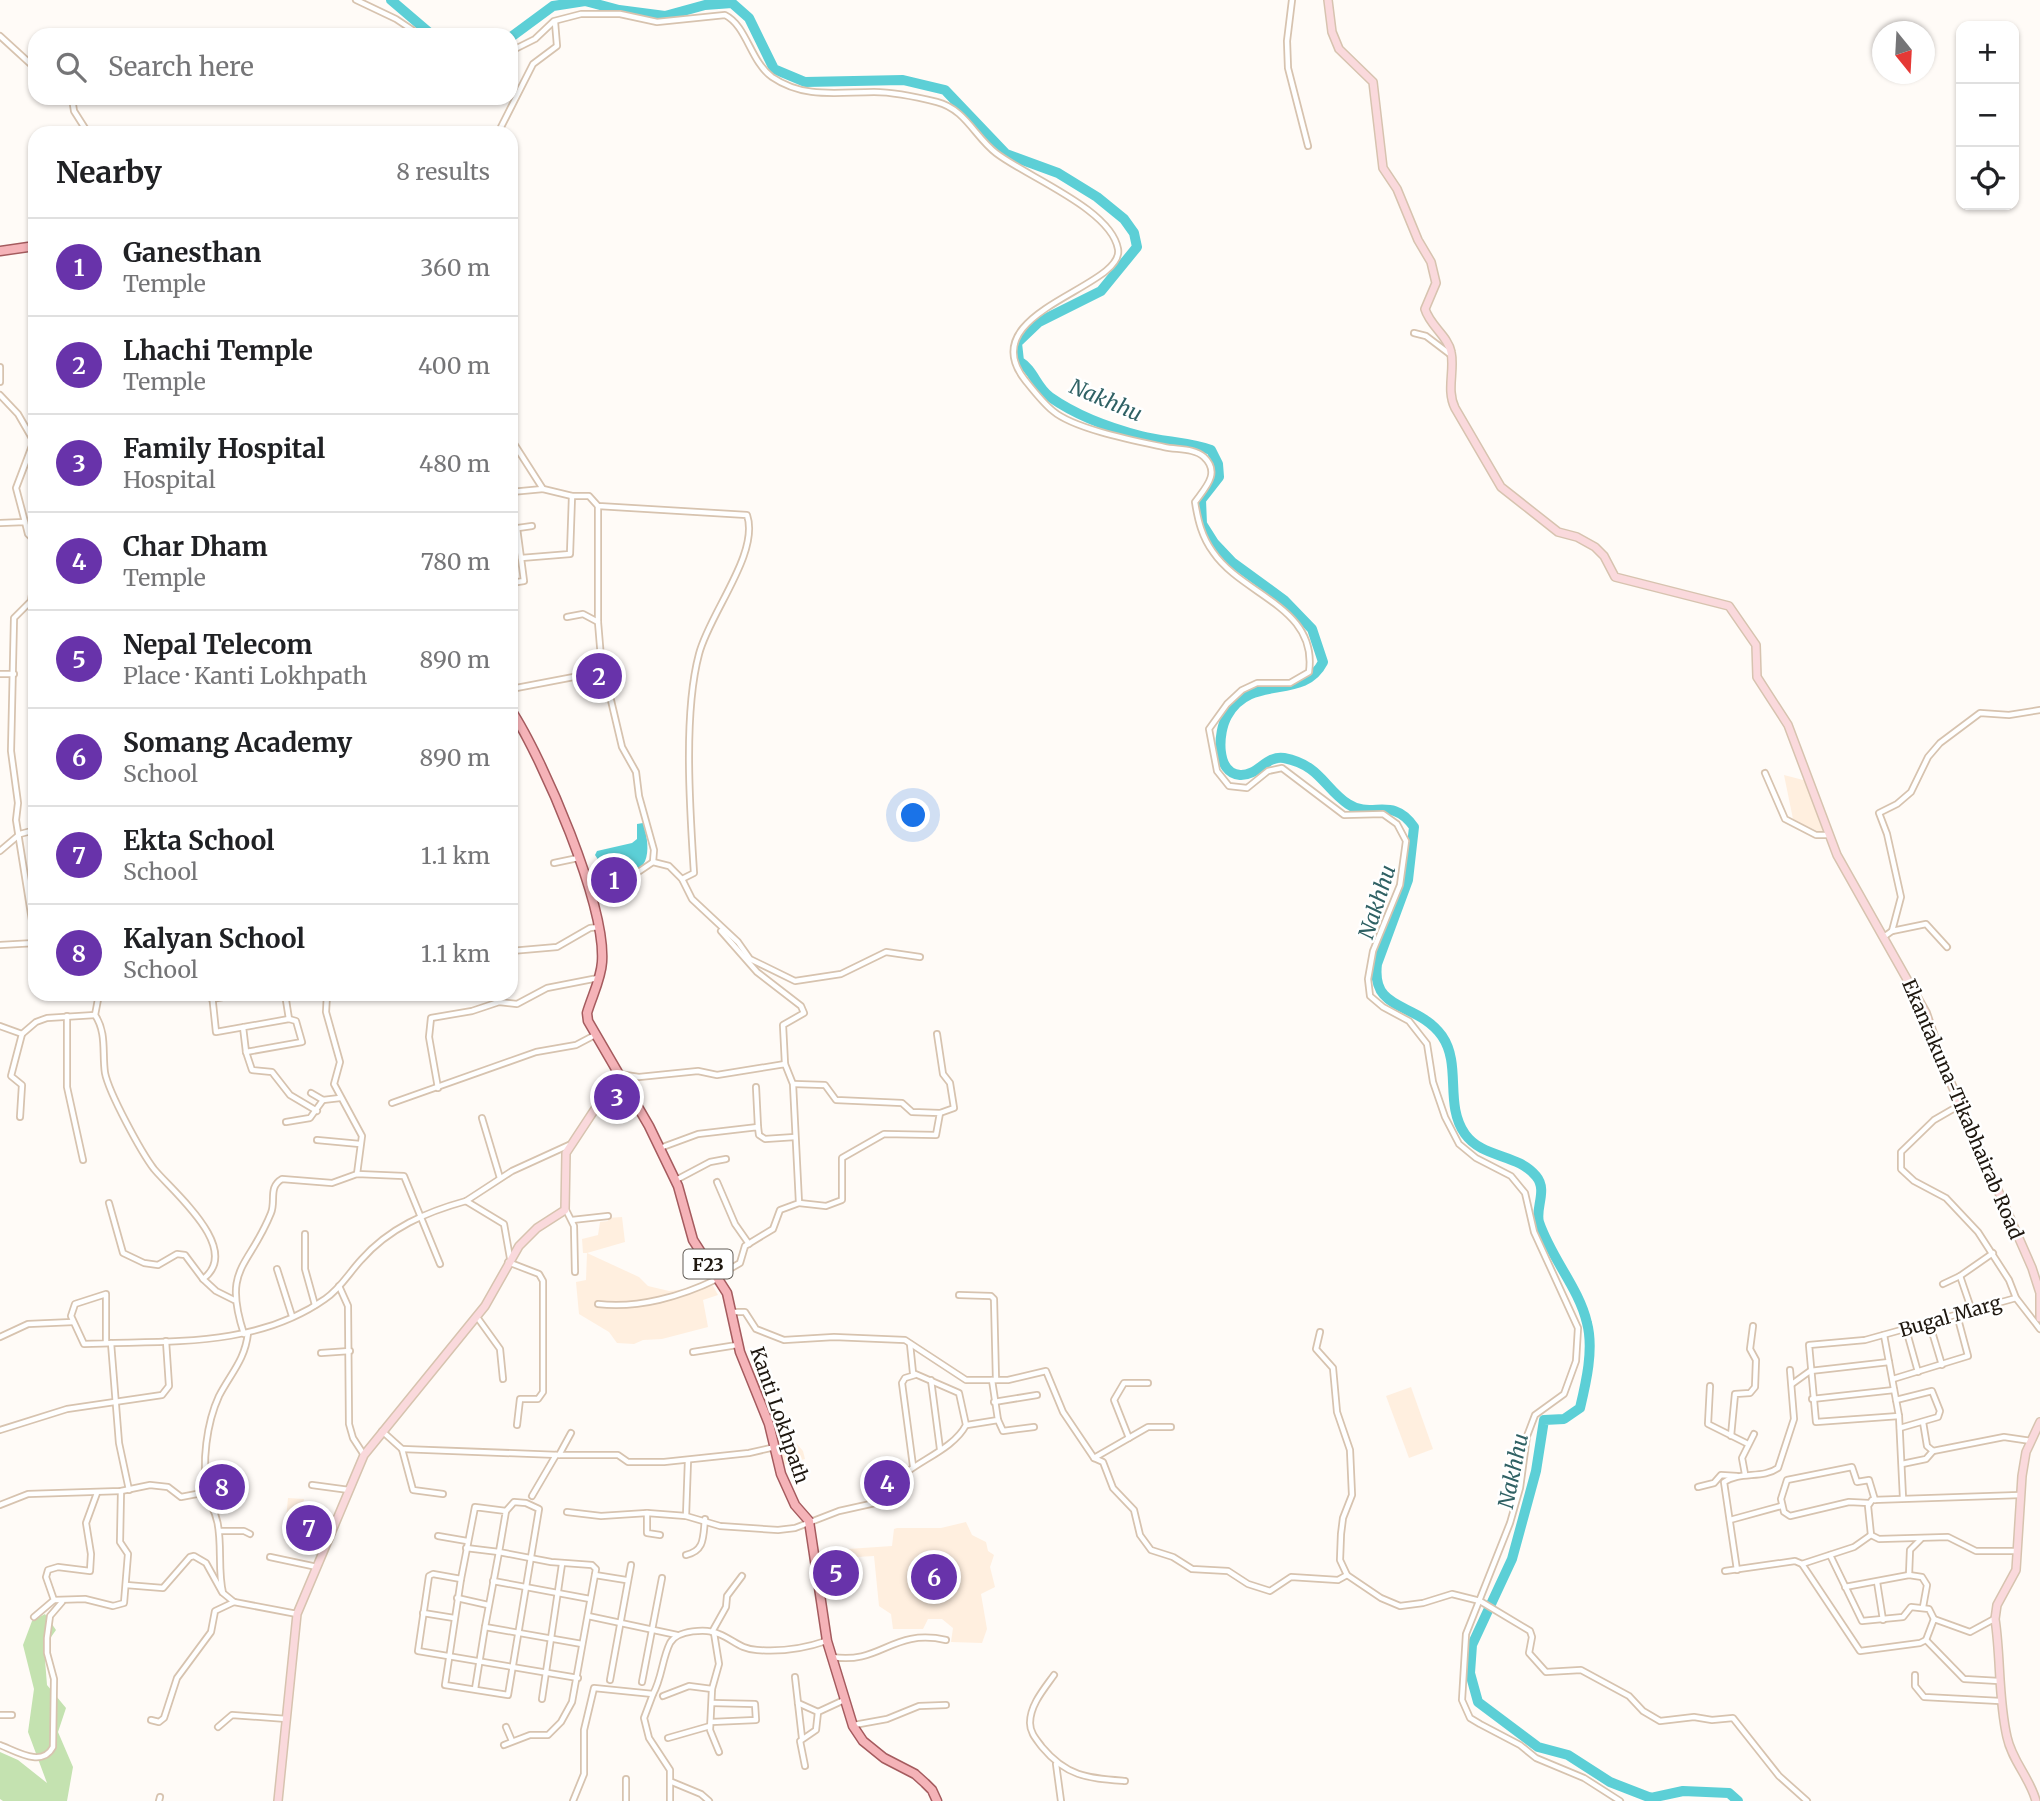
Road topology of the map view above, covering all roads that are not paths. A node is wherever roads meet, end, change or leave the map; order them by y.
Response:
1 (356, 0) edge
2 (1292, 0) edge
3 (1328, 0) edge
4 (554, 21) junction
5 (410, 28) edge
6 (0, 36) edge
7 (518, 48) edge
8 (28, 62) edge
9 (518, 94) edge
10 (73, 105) edge
11 (512, 105) edge
12 (84, 126) edge
13 (502, 126) edge
14 (1308, 146) dead end
15 (28, 247) edge
16 (0, 251) edge
17 (1414, 333) dead end
18 (1451, 356) junction
19 (0, 367) edge
20 (0, 382) edge
21 (0, 395) edge
22 (28, 430) edge
23 (518, 450) edge
24 (28, 455) edge
25 (543, 489) junction
26 (518, 491) edge
27 (572, 496) junction
28 (597, 506) junction
29 (24, 522) junction
30 (0, 523) edge
31 (532, 526) dead end
32 (518, 528) edge
33 (28, 535) edge
34 (518, 545) edge
35 (521, 558) junction
36 (518, 582) edge
37 (28, 604) edge
38 (566, 617) dead end
39 (598, 622) junction
40 (605, 671) junction
41 (0, 674) edge
42 (14, 674) junction
43 (518, 688) edge
44 (2040, 710) edge
45 (518, 723) edge
46 (1765, 773) dead end
47 (28, 832) edge
48 (20, 834) junction
49 (1828, 835) junction
50 (0, 851) edge
51 (578, 858) junction
52 (653, 862) junction
53 (554, 863) dead end
54 (682, 879) junction
55 (28, 891) edge
56 (593, 898) junction
57 (717, 925) junction
58 (600, 926) junction
59 (1892, 930) junction
60 (1887, 939) junction
61 (28, 942) edge
62 (0, 945) edge
63 (1947, 947) dead end
64 (518, 950) edge
65 (920, 957) dead end
66 (598, 978) junction
67 (98, 1001) edge
68 (213, 1001) edge
69 (286, 1001) edge
70 (327, 1001) edge
71 (95, 1015) junction
72 (68, 1016) junction
73 (289, 1019) junction
74 (0, 1026) edge
75 (243, 1027) junction
76 (22, 1034) junction
77 (937, 1034) dead end
78 (595, 1035) junction
79 (246, 1052) junction
80 (785, 1064) junction
81 (618, 1074) junction
82 (793, 1084) junction
83 (756, 1087) dead end
84 (438, 1088) junction
85 (310, 1093) dead end
86 (340, 1098) junction
87 (323, 1100) junction
88 (392, 1102) dead end
89 (1960, 1105) junction
90 (317, 1111) junction
91 (940, 1113) junction
92 (20, 1117) dead end
93 (482, 1118) dead end
94 (286, 1122) dead end
95 (758, 1127) junction
96 (795, 1137) junction
97 (317, 1140) dead end
98 (575, 1141) junction
99 (360, 1144) junction
100 (660, 1148) junction
101 (726, 1159) dead end
102 (83, 1160) dead end
103 (357, 1174) junction
104 (500, 1178) junction
105 (675, 1180) junction
106 (717, 1182) dead end
107 (466, 1202) junction
108 (109, 1203) dead end
109 (799, 1203) junction
110 (565, 1210) junction
111 (420, 1216) junction
112 (608, 1216) dead end
113 (572, 1220) junction
114 (305, 1234) dead end
115 (749, 1244) junction
116 (1993, 1253) junction
117 (509, 1260) junction
118 (440, 1264) dead end
119 (277, 1269) dead end
120 (575, 1272) dead end
121 (1961, 1276) junction
122 (717, 1278) junction
123 (203, 1279) junction
124 (1943, 1283) dead end
125 (339, 1286) junction
126 (959, 1295) dead end
127 (2016, 1298) junction
128 (234, 1300) junction
129 (598, 1304) dead end
130 (315, 1305) junction
131 (1972, 1311) junction
132 (733, 1312) junction
133 (1956, 1315) junction
134 (292, 1316) junction
135 (477, 1317) junction
136 (2040, 1318) edge
137 (73, 1322) junction
138 (1929, 1322) junction
139 (1753, 1326) dead end
140 (2040, 1328) edge
141 (1906, 1329) junction
142 (1320, 1332) dead end
143 (246, 1333) junction
144 (1884, 1335) junction
145 (0, 1337) edge
146 (166, 1340) junction
147 (108, 1343) junction
148 (910, 1343) junction
149 (738, 1345) junction
150 (350, 1351) junction
151 (693, 1352) dead end
152 (321, 1353) dead end
153 (1889, 1363) junction
154 (1942, 1365) junction
155 (1790, 1370) dead end
156 (1810, 1371) junction
157 (1918, 1372) junction
158 (915, 1375) junction
159 (503, 1379) dead end
160 (931, 1379) junction
161 (1892, 1379) junction
162 (994, 1380) junction
163 (1149, 1383) dead end
164 (1792, 1384) junction
165 (1710, 1386) dead end
166 (1894, 1390) junction
167 (1037, 1395) dead end
168 (1812, 1399) junction
169 (1896, 1400) junction
170 (117, 1402) junction
171 (994, 1402) junction
172 (1899, 1416) junction
173 (998, 1420) junction
174 (1923, 1422) junction
175 (2040, 1422) edge
176 (517, 1425) dead end
177 (966, 1425) junction
178 (1034, 1427) dead end
179 (1171, 1427) dead end
180 (1900, 1428) junction
181 (0, 1430) edge
182 (382, 1431) junction
183 (571, 1433) dead end
184 (1754, 1434) dead end
185 (1731, 1436) junction
186 (1129, 1438) junction
187 (2031, 1441) junction
188 (1748, 1444) junction
189 (775, 1447) junction
190 (402, 1448) junction
191 (940, 1449) junction
192 (1933, 1451) junction
193 (364, 1455) junction
194 (557, 1455) junction
195 (1094, 1458) junction
196 (688, 1460) junction
197 (1902, 1464) junction
198 (913, 1466) junction
199 (1745, 1474) junction
200 (1737, 1476) junction
201 (312, 1485) dead end
202 (1698, 1487) dead end
203 (129, 1490) junction
204 (350, 1490) junction
205 (121, 1491) junction
206 (97, 1493) junction
207 (443, 1494) dead end
208 (2020, 1495) junction
209 (205, 1496) junction
210 (532, 1496) dead end
211 (1903, 1497) junction
212 (1875, 1500) junction
213 (1869, 1503) junction
214 (0, 1505) edge
215 (1781, 1506) junction
216 (506, 1511) junction
217 (567, 1512) dead end
218 (647, 1513) junction
219 (686, 1516) junction
220 (705, 1519) junction
221 (1730, 1520) junction
222 (808, 1521) junction
223 (219, 1531) junction
224 (250, 1534) dead end
225 (660, 1535) dead end
226 (1871, 1535) junction
227 (438, 1536) dead end
228 (1921, 1539) junction
229 (467, 1544) junction
230 (2016, 1551) junction
231 (499, 1552) junction
232 (686, 1555) dead end
233 (1830, 1555) junction
234 (270, 1557) dead end
235 (531, 1558) junction
236 (562, 1564) junction
237 (631, 1564) dead end
238 (1802, 1564) junction
239 (318, 1567) junction
240 (1737, 1570) junction
241 (1725, 1571) dead end
242 (1347, 1575) junction
243 (1909, 1575) junction
244 (595, 1576) junction
245 (742, 1576) dead end
246 (662, 1578) dead end
247 (461, 1579) junction
248 (626, 1580) junction
249 (494, 1581) junction
250 (1877, 1581) junction
251 (126, 1585) junction
252 (526, 1587) junction
253 (1845, 1587) junction
254 (223, 1593) junction
255 (558, 1594) junction
256 (457, 1598) junction
257 (590, 1599) junction
258 (54, 1600) junction
259 (62, 1602) junction
260 (234, 1602) junction
261 (1481, 1602) junction
262 (488, 1605) junction
263 (1923, 1607) junction
264 (423, 1613) junction
265 (297, 1614) junction
266 (589, 1616) junction
267 (34, 1617) dead end
268 (454, 1618) junction
269 (1934, 1619) junction
270 (1994, 1619) junction
271 (1883, 1620) junction
272 (621, 1623) junction
273 (485, 1627) junction
274 (654, 1629) junction
275 (713, 1632) junction
276 (518, 1633) junction
277 (677, 1635) junction
278 (552, 1639) junction
279 (946, 1640) dead end
280 (1926, 1640) junction
281 (827, 1641) junction
282 (582, 1644) junction
283 (448, 1656) junction
284 (831, 1657) junction
285 (480, 1662) junction
286 (512, 1667) junction
287 (546, 1673) junction
288 (1054, 1675) dead end
289 (1915, 1675) dead end
290 (795, 1677) dead end
291 (578, 1678) junction
292 (610, 1680) dead end
293 (1999, 1681) junction
294 (642, 1682) dead end
295 (475, 1689) junction
296 (712, 1689) junction
297 (653, 1694) junction
298 (663, 1696) dead end
299 (542, 1699) dead end
300 (844, 1700) junction
301 (2000, 1701) junction
302 (712, 1703) junction
303 (798, 1703) junction
304 (946, 1705) dead end
305 (818, 1712) junction
306 (0, 1715) edge
307 (12, 1715) dead end
308 (288, 1719) junction
309 (151, 1720) dead end
310 (710, 1724) junction
311 (853, 1726) junction
312 (218, 1727) dead end
313 (506, 1727) dead end
314 (668, 1738) dead end
315 (802, 1738) junction
316 (512, 1741) junction
317 (0, 1745) edge
318 (505, 1745) dead end
319 (719, 1752) dead end
320 (1055, 1763) junction
321 (805, 1766) dead end
322 (626, 1779) dead end
323 (1125, 1781) dead end
324 (672, 1782) junction
325 (278, 1801) edge
326 (573, 1801) edge
327 (626, 1801) edge
328 (670, 1801) edge
329 (709, 1801) edge
330 (937, 1801) edge
331 (1061, 1801) edge
332 (1620, 1801) edge
333 (1807, 1801) edge
334 (2036, 1801) edge

1 - 5 street
2 - 14 street
3 - 18 main road
4 - 7 street
4 - 9 street
4 - 261 street
6 - 8 street
10 - 12 street
11 - 13 street
15 - 16 main road
17 - 18 street
18 - 49 main road, Ekantakuna-Tikabhairab Road
19 - 20 street
21 - 22 street
23 - 25 street
24 - 29 street
25 - 26 street
25 - 27 street
27 - 28 street
27 - 35 street
28 - 39 street
28 - 54 street
29 - 30 street
29 - 33 street
31 - 32 street
34 - 35 street
35 - 36 street
37 - 42 street
38 - 39 street
39 - 40 street
40 - 43 street
40 - 52 street
41 - 42 street
42 - 48 street
44 - 59 street
45 - 51 main road, Kanti Lokhpath / F23
46 - 49 street
47 - 48 street
48 - 50 street
48 - 55 street
49 - 60 main road, Ekantakuna-Tikabhairab Road
51 - 53 street
51 - 56 main road, Kanti Lokhpath / F23
52 - 54 street
52 - 56 street
54 - 57 street
56 - 58 main road, Kanti Lokhpath / F23
57 - 65 street
57 - 80 street
58 - 64 street
58 - 66 main road, Kanti Lokhpath / F23
59 - 60 street
59 - 63 street
60 - 89 main road, Ekantakuna-Tikabhairab Road
61 - 62 street
66 - 78 main road, Kanti Lokhpath / F23
66 - 84 street
67 - 71 street
68 - 75 street
69 - 73 street
70 - 86 street
71 - 72 street
71 - 123 street
72 - 76 street
72 - 102 street
73 - 75 street
73 - 79 street
74 - 76 street
75 - 79 street
76 - 92 street
77 - 91 street
78 - 81 main road, Kanti Lokhpath / F23
78 - 84 street
79 - 90 street
80 - 81 street
80 - 82 street
81 - 98 main road
81 - 100 main road, Kanti Lokhpath / F23
82 - 91 street
82 - 96 street
83 - 95 street
84 - 88 street
85 - 87 street
86 - 87 street
86 - 99 street
87 - 90 street
89 - 116 street
89 - 136 main road, Ekantakuna-Tikabhairab Road
90 - 94 street
91 - 109 street
93 - 104 street
95 - 96 street
95 - 100 street
96 - 109 street
97 - 99 street
98 - 104 street
98 - 110 main road
99 - 103 street
100 - 105 main road, Kanti Lokhpath / F23
101 - 105 street
103 - 111 street
103 - 128 street
104 - 107 street
105 - 122 main road, Kanti Lokhpath / F23
106 - 115 street
107 - 111 street
107 - 117 street
108 - 123 street
109 - 115 street
110 - 113 street
110 - 117 main road
111 - 118 street
111 - 125 street
112 - 113 street
113 - 120 street
114 - 130 street
115 - 122 street
116 - 121 street
116 - 127 street
117 - 135 main road
117 - 176 street
119 - 134 street
121 - 124 street
121 - 131 street
122 - 129 street
122 - 132 main road, Kanti Lokhpath / F23
123 - 128 street
125 - 130 street
125 - 150 street
126 - 162 street
127 - 131 street, Bugal Marg
127 - 140 street
128 - 143 street
130 - 134 street
131 - 133 street, Bugal Marg
132 - 148 street
132 - 149 main road, Kanti Lokhpath / F23
133 - 138 street, Bugal Marg
133 - 154 street
134 - 143 street
135 - 159 street
135 - 182 main road
137 - 145 street
137 - 147 street
137 - 147 street
138 - 141 street, Bugal Marg
138 - 154 street
139 - 185 street
141 - 144 street, Bugal Marg
141 - 157 street
142 - 242 street
143 - 146 street
143 - 209 street
144 - 153 street, Bugal Marg
144 - 156 street, Bugal Marg
146 - 147 street
146 - 170 street
147 - 170 street
148 - 158 street
148 - 162 street
149 - 151 street
149 - 189 main road, Kanti Lokhpath / F23
150 - 152 street
150 - 193 street
153 - 156 street
153 - 161 street, Bugal Marg
154 - 157 street
155 - 164 street
156 - 164 street
156 - 168 street, Bugal Marg
157 - 161 street
158 - 160 street
158 - 198 street
160 - 177 street
160 - 191 street
161 - 166 street, Bugal Marg
162 - 171 street
162 - 195 street
163 - 186 street
164 - 199 street
165 - 185 street
166 - 168 street
166 - 169 street, Bugal Marg
167 - 171 street
168 - 172 street, Bugal Marg
169 - 172 street, Bugal Marg
169 - 174 street
170 - 181 street
170 - 203 street
171 - 173 street
172 - 180 street, Bugal Marg
173 - 177 street
173 - 178 street
174 - 180 street
174 - 192 street
175 - 187 main road
177 - 191 street
179 - 186 street
180 - 197 street, Bugal Marg
182 - 190 street
182 - 193 main road
183 - 194 street
184 - 188 street
185 - 188 street
186 - 195 street
187 - 192 street
187 - 208 main road
188 - 199 street
189 - 196 street
189 - 222 main road, Kanti Lokhpath / F23
190 - 194 street
190 - 207 street
191 - 198 street
192 - 197 street
193 - 204 main road
194 - 196 street
194 - 210 street
195 - 242 street
196 - 219 street
197 - 211 street, Bugal Marg
198 - 222 street
199 - 200 street
200 - 202 street
200 - 221 street
201 - 204 street
203 - 205 street
203 - 209 street
204 - 239 main road
205 - 206 street
205 - 251 street
206 - 214 street
206 - 258 street
208 - 211 street
208 - 230 main road
209 - 223 street
211 - 212 street
212 - 213 street
212 - 215 street
213 - 215 street
213 - 226 street
215 - 221 street
216 - 229 street
216 - 231 street
216 - 235 street
217 - 218 street
218 - 219 street
218 - 225 street
219 - 220 street
220 - 222 street
220 - 232 street
221 - 240 street
222 - 281 main road, Kanti Lokhpath / F23
223 - 224 street
223 - 254 street
226 - 228 street
226 - 233 street
227 - 229 street
228 - 230 street
228 - 243 street
229 - 231 street
229 - 247 street
230 - 270 main road
231 - 235 street
231 - 249 street
233 - 238 street
233 - 253 street
234 - 239 street
235 - 236 street
235 - 252 street
236 - 244 street
236 - 255 street
237 - 248 street
238 - 240 street
238 - 280 street
239 - 265 main road
240 - 241 street
242 - 261 street
243 - 250 street
243 - 263 street
244 - 248 street
244 - 257 street
245 - 275 street
246 - 274 street
247 - 256 street
247 - 264 street
248 - 272 street
249 - 252 street
249 - 262 street
250 - 253 street
250 - 271 street
251 - 254 street
251 - 259 street
252 - 255 street
252 - 276 street
253 - 271 street
254 - 260 street
255 - 257 street
255 - 278 street
256 - 262 street
256 - 268 street
257 - 266 street
258 - 259 street
258 - 267 street
259 - 317 street
260 - 265 street
260 - 309 street
261 - 332 street
261 - 333 street
262 - 273 street
263 - 269 street
263 - 271 street
264 - 268 street
264 - 283 street
265 - 308 main road
266 - 272 street
266 - 282 street
268 - 283 street
269 - 270 street
269 - 280 street
270 - 293 main road
272 - 274 street
272 - 292 street
273 - 276 street
273 - 285 street
274 - 277 street
274 - 294 street
275 - 277 street
275 - 281 street
275 - 296 street
276 - 278 street
276 - 286 street
277 - 297 street
278 - 282 street
278 - 287 street
279 - 284 street
280 - 293 street
281 - 284 main road, Kanti Lokhpath / F23
282 - 291 street
283 - 285 street
283 - 295 street
284 - 300 main road, Kanti Lokhpath / F23
285 - 286 street
285 - 295 street
286 - 287 street
286 - 295 street
287 - 291 street
287 - 299 street
288 - 320 street
289 - 301 street
290 - 303 street
291 - 316 street
293 - 301 main road
296 - 298 street
296 - 302 street
297 - 324 street
297 - 326 street
300 - 305 street
300 - 311 main road, Kanti Lokhpath / F23
301 - 334 main road
302 - 310 street
302 - 310 street
303 - 305 street
303 - 315 street
304 - 311 street
305 - 315 street
306 - 307 street
308 - 312 street
308 - 325 main road
310 - 314 street
310 - 319 street
311 - 330 main road, Kanti Lokhpath / F23
313 - 316 street
315 - 321 street
316 - 318 street
320 - 323 street
320 - 331 street
322 - 327 street
324 - 328 street
324 - 329 street

